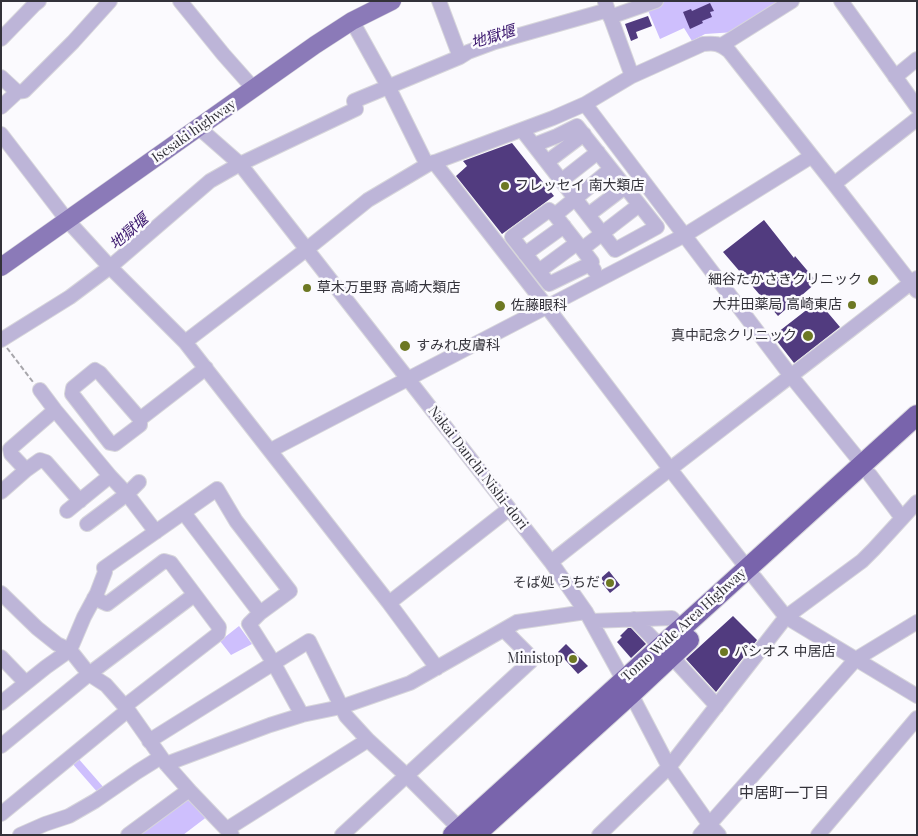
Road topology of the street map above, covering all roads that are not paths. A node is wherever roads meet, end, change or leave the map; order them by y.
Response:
1 (39, 1) edge
2 (110, 1) edge
3 (180, 1) edge
4 (392, 1) edge
5 (439, 1) edge
6 (656, 1) edge
7 (792, 1) edge
8 (842, 1) edge
9 (608, 9) edge
10 (352, 21) junction
11 (1, 39) edge
12 (722, 45) junction
13 (460, 57) junction
14 (917, 59) edge
15 (632, 76) junction
16 (1, 77) edge
17 (895, 77) junction
18 (388, 86) junction
19 (254, 89) junction
20 (15, 92) junction
21 (584, 104) junction
22 (917, 107) edge
23 (1, 108) edge
24 (917, 120) edge
25 (199, 128) junction
26 (522, 130) junction
27 (1, 134) edge
28 (584, 134) junction
29 (534, 145) junction
30 (598, 152) junction
31 (812, 156) junction
32 (547, 162) junction
33 (431, 163) junction
34 (240, 164) junction
35 (611, 169) junction
36 (561, 180) junction
37 (834, 184) junction
38 (625, 187) junction
39 (575, 199) junction
40 (639, 205) junction
41 (588, 216) junction
42 (67, 220) junction
43 (559, 220) junction
44 (602, 233) junction
45 (685, 235) junction
46 (580, 246) junction
47 (307, 249) junction
48 (525, 254) junction
49 (590, 264) junction
50 (1, 267) edge
51 (110, 267) junction
52 (539, 271) junction
53 (600, 279) junction
54 (915, 284) edge
55 (547, 307) junction
56 (185, 342) junction
57 (4, 344) edge
58 (206, 368) junction
59 (792, 376) junction
60 (408, 379) junction
61 (40, 390) road end
62 (55, 410) junction
63 (917, 415) edge
64 (140, 419) junction
65 (917, 434) edge
66 (271, 450) junction
67 (670, 469) junction
68 (26, 470) junction
69 (867, 470) junction
70 (110, 476) junction
71 (139, 482) dead end
72 (1, 492) edge
73 (128, 494) junction
74 (80, 502) junction
75 (917, 502) edge
76 (509, 509) junction
77 (67, 511) dead end
78 (184, 513) junction
79 (902, 518) junction
80 (87, 524) dead end
81 (156, 532) junction
82 (551, 562) junction
83 (751, 573) junction
84 (1, 593) edge
85 (194, 595) junction
86 (94, 598) junction
87 (389, 602) junction
88 (260, 613) junction
89 (589, 616) junction
90 (786, 617) junction
91 (634, 620) junction
92 (917, 622) edge
93 (682, 628) junction
94 (504, 630) junction
95 (70, 650) junction
96 (666, 652) junction
97 (1, 657) edge
98 (856, 659) junction
99 (273, 662) junction
100 (437, 668) junction
101 (89, 674) junction
102 (26, 683) junction
103 (627, 687) junction
104 (917, 696) edge
105 (1, 703) edge
106 (717, 706) junction
107 (342, 707) junction
108 (127, 708) junction
109 (302, 715) junction
110 (917, 718) edge
111 (368, 740) junction
112 (149, 741) junction
113 (1, 746) edge
114 (164, 761) junction
115 (669, 767) junction
116 (407, 776) junction
117 (189, 790) junction
118 (1, 814) edge
119 (709, 824) junction
120 (230, 832) edge
121 (463, 833) edge
122 (20, 835) edge
123 (128, 835) edge
124 (342, 835) edge
125 (599, 835) edge
126 (700, 835) edge
127 (719, 835) edge
128 (818, 835) edge

1 - 11 street
2 - 20 street
3 - 19 street
4 - 10 main road, Isesaki highway
5 - 13 street
6 - 9 street
7 - 12 street
8 - 17 street
9 - 13 street
9 - 15 street
10 - 18 street
10 - 19 main road, Isesaki highway
12 - 15 street
12 - 31 street
13 - 18 street
14 - 17 street
15 - 21 street
16 - 20 street
17 - 22 street
18 - 33 street
18 - 34 street
19 - 25 main road, Isesaki highway
20 - 23 street
21 - 26 street
21 - 45 street
24 - 37 street
25 - 34 street, Nakai Danchi Nishi-dori
25 - 42 main road, Isesaki highway
26 - 29 street
26 - 33 street
27 - 42 street
28 - 29 street
28 - 30 street
28 - 32 street
29 - 32 street
30 - 35 street
30 - 36 street
31 - 37 street
31 - 45 street
32 - 36 street
33 - 47 street
33 - 55 street
34 - 47 street, Nakai Danchi Nishi-dori
34 - 51 street
35 - 38 street
35 - 39 street
36 - 39 street
37 - 54 street
38 - 40 street
38 - 41 street
39 - 41 street
39 - 43 street
40 - 44 street
40 - 44 street
41 - 44 street
42 - 50 main road, Isesaki highway
42 - 51 street
43 - 46 street
43 - 48 street
43 - 48 street
44 - 46 street
45 - 53 street
45 - 59 street
46 - 49 street
46 - 52 street
47 - 56 street
47 - 60 street, Nakai Danchi Nishi-dori
48 - 52 street
49 - 52 street
49 - 53 street
51 - 56 street
51 - 57 street
53 - 55 street
54 - 59 street
55 - 60 street
55 - 67 street
56 - 58 street
58 - 64 street
58 - 66 street
59 - 67 street
59 - 69 street
60 - 66 street
60 - 76 street, Nakai Danchi Nishi-dori
61 - 62 street
62 - 68 street
62 - 70 street
63 - 69 highway, Tomo Wide Area Highway
64 - 64 street
65 - 69 highway, Tomo Wide Area Highway
66 - 87 street
67 - 82 street
67 - 83 street
68 - 72 street
68 - 74 street
69 - 79 street
69 - 83 highway, Tomo Wide Area Highway
70 - 73 street
70 - 74 street
71 - 73 street
73 - 80 street
73 - 81 street
74 - 77 street
75 - 79 street
76 - 82 street, Nakai Danchi Nishi-dori
76 - 87 street
78 - 81 street
78 - 88 street
78 - 88 street
79 - 90 street
81 - 86 street
82 - 89 street, Nakai Danchi Nishi-dori
83 - 90 street
83 - 93 highway, Tomo Wide Area Highway
83 - 96 highway, Tomo Wide Area Highway
84 - 95 street
85 - 86 street
85 - 101 street
85 - 108 street
86 - 95 street
87 - 100 street
88 - 99 street
89 - 91 street
89 - 94 street
89 - 103 street, Nakai Danchi Nishi-dori
90 - 98 street
90 - 106 street
91 - 93 street
91 - 96 street
92 - 98 street
93 - 96 highway, Tomo Wide Area Highway
94 - 100 street
94 - 116 street
95 - 101 street
95 - 102 street
96 - 103 highway, Tomo Wide Area Highway
96 - 106 street
97 - 102 street
98 - 104 street
98 - 119 street
99 - 107 street
99 - 109 street
99 - 112 street
100 - 107 street
101 - 108 street
101 - 113 street
102 - 105 street
103 - 115 street, Nakai Danchi Nishi-dori
103 - 121 highway, Tomo Wide Area Highway
106 - 115 street
107 - 109 street
107 - 111 street
108 - 112 street
108 - 118 street
109 - 114 street
110 - 128 street
111 - 116 street
111 - 120 street
112 - 114 street
114 - 117 street
114 - 122 street
115 - 119 street, Nakai Danchi Nishi-dori
115 - 125 street
116 - 121 street
116 - 124 street
117 - 120 street
117 - 123 street
119 - 126 street
119 - 127 street, Nakai Danchi Nishi-dori

